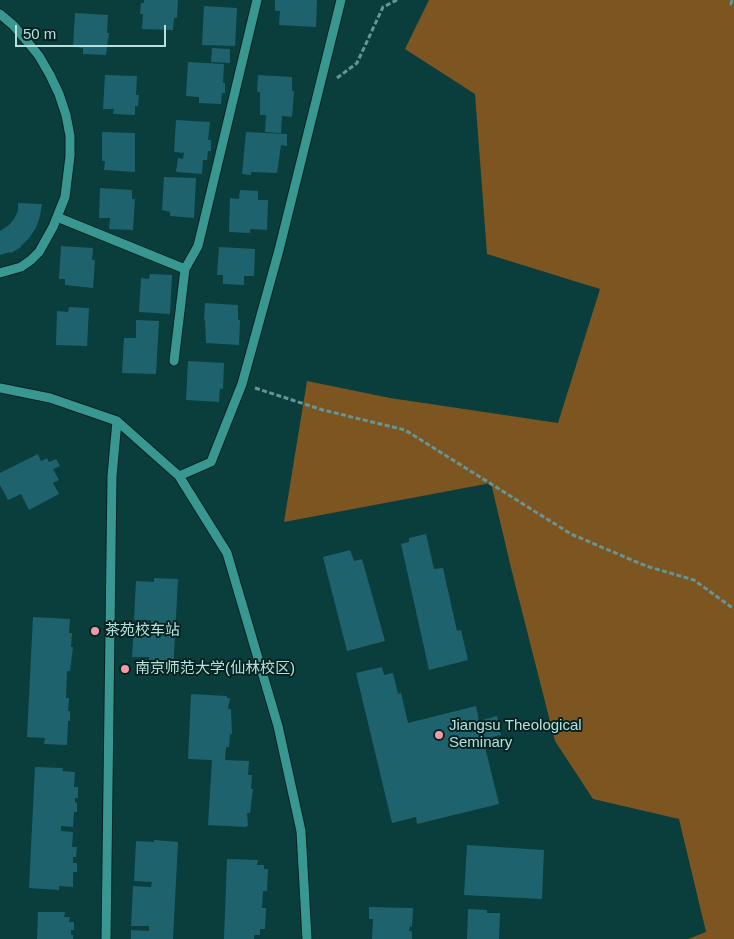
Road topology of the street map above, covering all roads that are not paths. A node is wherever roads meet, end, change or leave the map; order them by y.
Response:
1 (257, 0) edge
2 (341, 0) edge
3 (0, 14) edge
4 (57, 217) junction
5 (184, 269) junction
6 (0, 273) edge
7 (174, 361) dead end
8 (0, 388) edge
9 (117, 421) junction
10 (179, 476) junction
11 (106, 939) edge
12 (307, 939) edge

1 - 5 street
2 - 10 street
3 - 4 street
4 - 5 street
4 - 6 street
5 - 7 street
8 - 9 street
9 - 10 street
9 - 11 street
10 - 12 street

